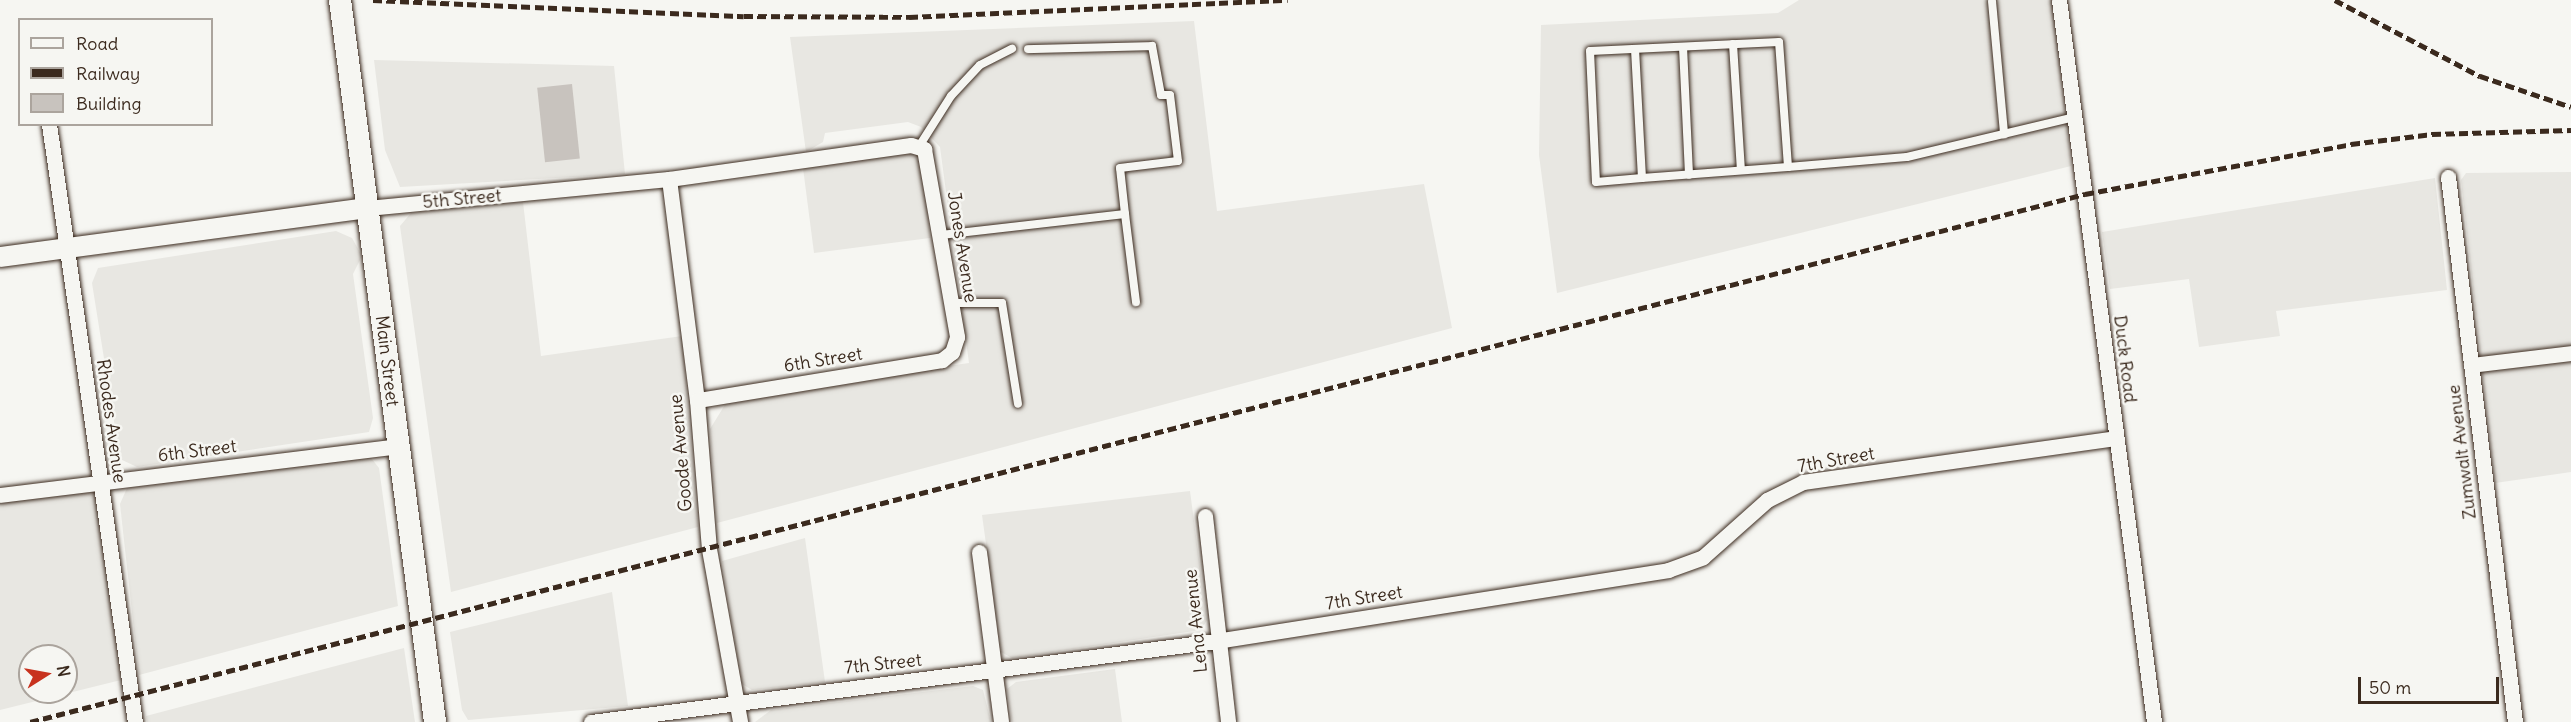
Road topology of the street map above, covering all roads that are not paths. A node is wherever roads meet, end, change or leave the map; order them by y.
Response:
1 (340, 0) edge
2 (2059, 0) edge
3 (1992, 1) edge
4 (1733, 45) junction
5 (1683, 47) junction
6 (1012, 49) dead end
7 (1028, 49) dead end
8 (1635, 49) junction
9 (2075, 117) junction
10 (49, 126) edge
11 (2004, 134) junction
12 (921, 148) junction
13 (1788, 166) junction
14 (1741, 170) junction
15 (1689, 175) junction
16 (2448, 177) dead end
17 (1642, 178) junction
18 (669, 179) junction
19 (367, 208) junction
20 (1125, 214) junction
21 (941, 235) junction
22 (66, 248) junction
23 (0, 257) edge
24 (1136, 302) dead end
25 (951, 303) junction
26 (952, 352) joint
27 (2571, 353) edge
28 (2471, 365) junction
29 (697, 400) junction
30 (1018, 404) dead end
31 (2115, 438) junction
32 (398, 446) junction
33 (100, 482) junction
34 (0, 495) edge
35 (1205, 516) dead end
36 (979, 552) dead end
37 (1216, 641) junction
38 (995, 671) junction
39 (737, 701) junction
40 (683, 715) edge
41 (135, 722) edge
42 (435, 722) edge
43 (592, 722) edge
44 (740, 722) edge
45 (1002, 722) edge
46 (1228, 722) edge
47 (2154, 722) edge
48 (2514, 722) edge

1 - 19 main road, Main Street
2 - 9 street, Duck Road
3 - 11 lane
4 - 5 lane
4 - 13 lane
4 - 14 lane
5 - 8 lane
5 - 15 lane
6 - 12 lane
7 - 20 lane
8 - 17 lane
8 - 17 lane
9 - 11 lane
9 - 31 street, Duck Road
10 - 22 street, Rhodes Avenue
11 - 13 lane
12 - 18 street, 5th Street
12 - 21 street, Jones Avenue
13 - 14 lane
14 - 15 lane
15 - 17 lane
16 - 28 street, Zumwalt Avenue
18 - 19 street, 5th Street
18 - 29 street, Goode Avenue
19 - 22 street, 5th Street
19 - 32 main road, Main Street
20 - 21 lane
20 - 24 lane
21 - 25 street, Jones Avenue
22 - 23 street, 5th Street
22 - 33 street, Rhodes Avenue
25 - 26 street, Jones Avenue
25 - 30 lane
26 - 29 street, 6th Street
27 - 28 street
28 - 48 street, Zumwalt Avenue
29 - 39 street, Goode Avenue
31 - 37 street, 7th Street
31 - 47 street, Duck Road
32 - 33 street, 6th Street
32 - 42 main road, Main Street
33 - 34 street, 6th Street
33 - 41 street, Rhodes Avenue
35 - 37 street, Lena Avenue
36 - 38 street
37 - 38 street, 7th Street
37 - 46 street, Lena Avenue
38 - 39 street, 7th Street
38 - 45 street
39 - 40 street, 7th Street
39 - 44 street, Goode Avenue
40 - 43 street, 7th Street

